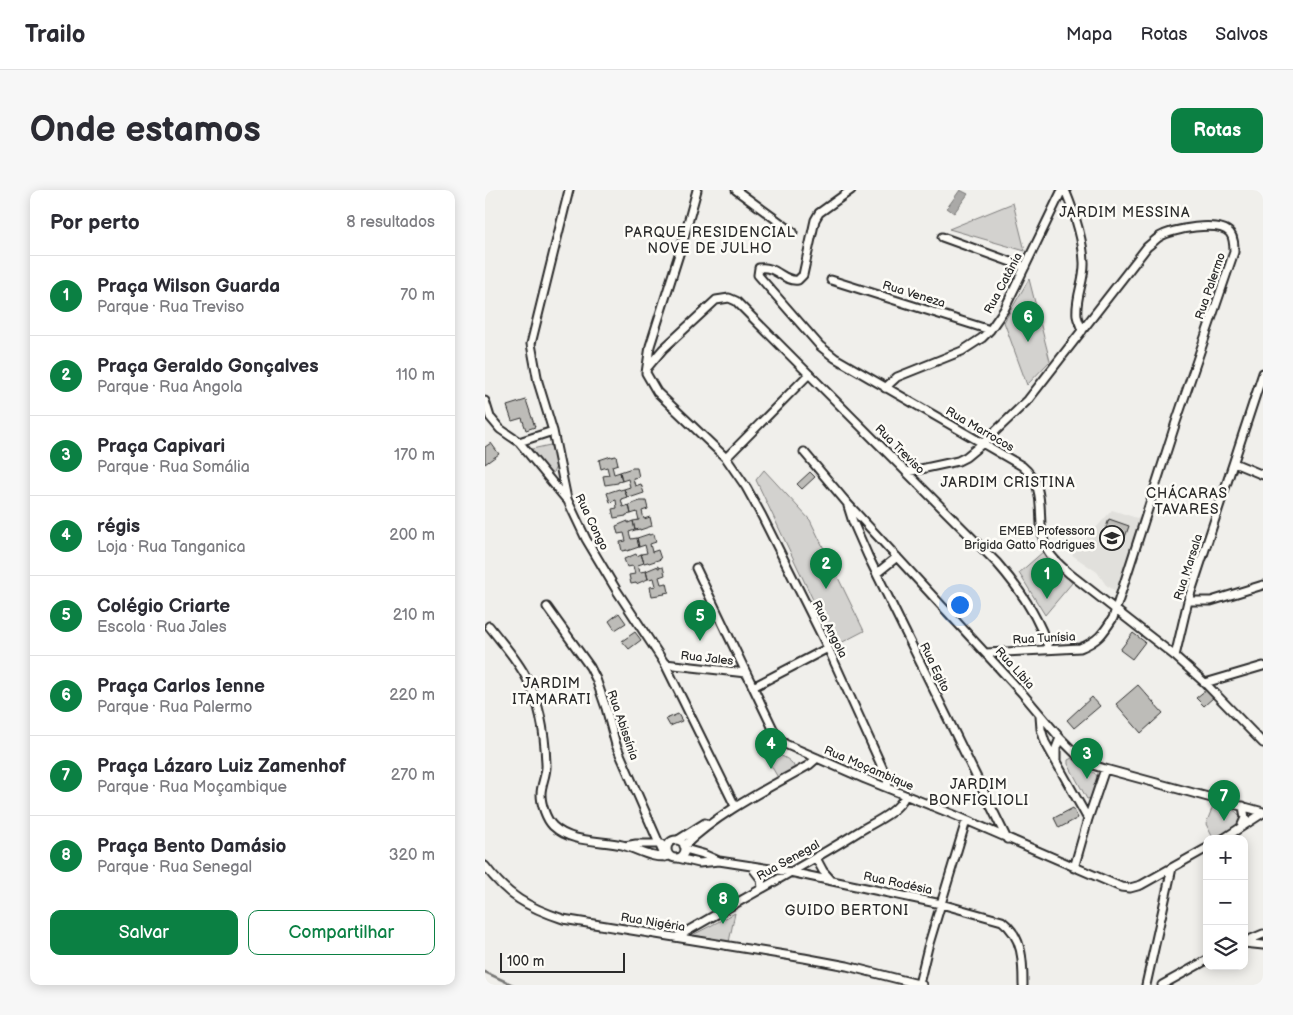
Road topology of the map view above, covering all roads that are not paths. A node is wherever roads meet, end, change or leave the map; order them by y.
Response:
1 (569, 190) edge
2 (697, 190) edge
3 (736, 190) edge
4 (851, 190) edge
5 (1063, 190) edge
6 (793, 232) dead end
7 (942, 238) dead end
8 (1025, 267) junction
9 (831, 280) dead end
10 (990, 330) junction
11 (1082, 331) junction
12 (647, 368) junction
13 (1263, 372) edge
14 (809, 374) junction
15 (885, 388) junction
16 (485, 401) edge
17 (553, 431) junction
18 (519, 442) junction
19 (983, 443) junction
20 (804, 452) dead end
21 (726, 458) junction
22 (1234, 462) junction
23 (907, 472) junction
24 (1263, 475) edge
25 (567, 499) junction
26 (847, 503) junction
27 (897, 557) junction
28 (696, 568) dead end
29 (877, 573) junction
30 (1263, 585) edge
31 (1188, 601) junction
32 (547, 607) dead end
33 (1117, 611) junction
34 (489, 626) dead end
35 (828, 648) junction
36 (1049, 650) junction
37 (986, 653) junction
38 (1175, 656) junction
39 (665, 664) junction
40 (1263, 666) edge
41 (746, 673) junction
42 (1205, 683) junction
43 (753, 687) junction
44 (1040, 716) junction
45 (1263, 730) edge
46 (1254, 733) junction
47 (1060, 738) junction
48 (1263, 743) edge
49 (817, 758) junction
50 (1057, 765) junction
51 (1105, 769) junction
52 (888, 788) junction
53 (905, 796) junction
54 (735, 806) junction
55 (1243, 806) junction
56 (1263, 812) edge
57 (1088, 819) junction
58 (711, 822) junction
59 (966, 822) junction
60 (1239, 830) junction
61 (1230, 835) edge
62 (1007, 838) junction
63 (677, 840) junction
64 (669, 843) junction
65 (660, 844) junction
66 (625, 846) junction
67 (685, 847) junction
68 (1203, 850) edge
69 (667, 857) junction
70 (678, 858) junction
71 (816, 858) junction
72 (719, 861) junction
73 (485, 866) edge
74 (751, 866) junction
75 (1074, 868) junction
76 (1172, 868) junction
77 (790, 872) junction
78 (831, 881) junction
79 (762, 888) junction
80 (941, 904) junction
81 (1263, 934) edge
82 (677, 937) junction
83 (1248, 940) edge
84 (1248, 943) edge
85 (1263, 945) edge
86 (1203, 962) edge
87 (920, 985) edge
88 (1023, 985) edge
89 (1146, 985) edge
90 (1162, 985) edge

1 - 17 street, Rua Congo
2 - 12 street
3 - 6 street
4 - 15 street, Rua Marrocos
5 - 8 street, Rua Catânia
5 - 11 street
7 - 8 street
8 - 10 street, Rua Catânia
9 - 10 street, Rua Veneza
10 - 15 street, Rua Catânia
11 - 19 street, Rua Palermo
11 - 33 street, Rua Palermo
12 - 14 street, Rua Treviso
12 - 21 street, Rua Angola
13 - 22 street, Rua Marsala
14 - 21 street
14 - 23 street, Rua Treviso
15 - 19 street, Rua Marrocos
16 - 18 street
17 - 18 street
17 - 25 street, Rua Congo
18 - 25 street
19 - 23 street, Rua Palermo
19 - 33 street, Rua Marrocos
20 - 26 street, Rua Líbia
21 - 35 street, Rua Angola
22 - 24 street
22 - 31 street, Rua Marsala
23 - 36 street, Rua Treviso
25 - 39 street, Rua Congo
26 - 27 street, Rua Líbia
26 - 29 street, Rua Egito
27 - 29 street
27 - 37 street, Rua Líbia
28 - 41 street, Rua Moçambique
29 - 62 street, Rua Egito
30 - 31 street
31 - 38 street, Rua Marsala
32 - 65 street, Rua Abissínia
33 - 36 street, Rua Tunísia
33 - 38 street, Rua Marrocos
34 - 66 street
35 - 43 street
35 - 52 street, Rua Angola
36 - 37 street, Rua Tunísia
37 - 44 street, Rua Líbia
38 - 42 street, Rua Marrocos
39 - 41 street, Rua Jales
39 - 54 street, Rua Congo
40 - 42 street
41 - 43 street, Rua Moçambique
42 - 46 street, Rua Marrocos
43 - 49 street, Rua Moçambique
44 - 47 street, Rua Líbia
44 - 50 street
45 - 46 street
46 - 48 street, Rua Marrocos
47 - 50 street
47 - 51 street, Rua Líbia
49 - 52 street, Rua Moçambique
49 - 54 street
50 - 57 street
51 - 55 street, Rua Líbia
51 - 57 street
52 - 53 street, Rua Moçambique
53 - 59 street, Rua Moçambique
53 - 71 street, Rua Senegal
54 - 58 street
55 - 56 street, Rua Líbia
55 - 60 street
56 - 60 street
57 - 75 street
58 - 63 street
58 - 67 street
59 - 62 street, Rua Moçambique
59 - 80 street
60 - 61 street
62 - 75 street, Rua Moçambique
63 - 64 street
63 - 67 street
64 - 65 street
64 - 69 street
65 - 66 street
65 - 69 street, Rua Abissínia
66 - 69 street
67 - 70 street
67 - 72 street, Rua Rodésia
68 - 76 street, Rua Moçambique
69 - 70 street
70 - 72 street, Rua Rodésia
71 - 77 street, Rua Senegal
71 - 78 street
72 - 74 street, Rua Rodésia
73 - 82 street, Rua Nigéria
74 - 77 street, Rua Rodésia
74 - 79 street
75 - 76 street, Rua Moçambique
76 - 89 street
77 - 78 street, Rua Rodésia
77 - 79 street, Rua Senegal
78 - 80 street, Rua Rodésia
79 - 82 street, Rua Senegal
80 - 87 street
80 - 88 street, Rua Rodésia
81 - 83 street
82 - 87 street, Rua Nigéria
84 - 85 street
86 - 90 street

